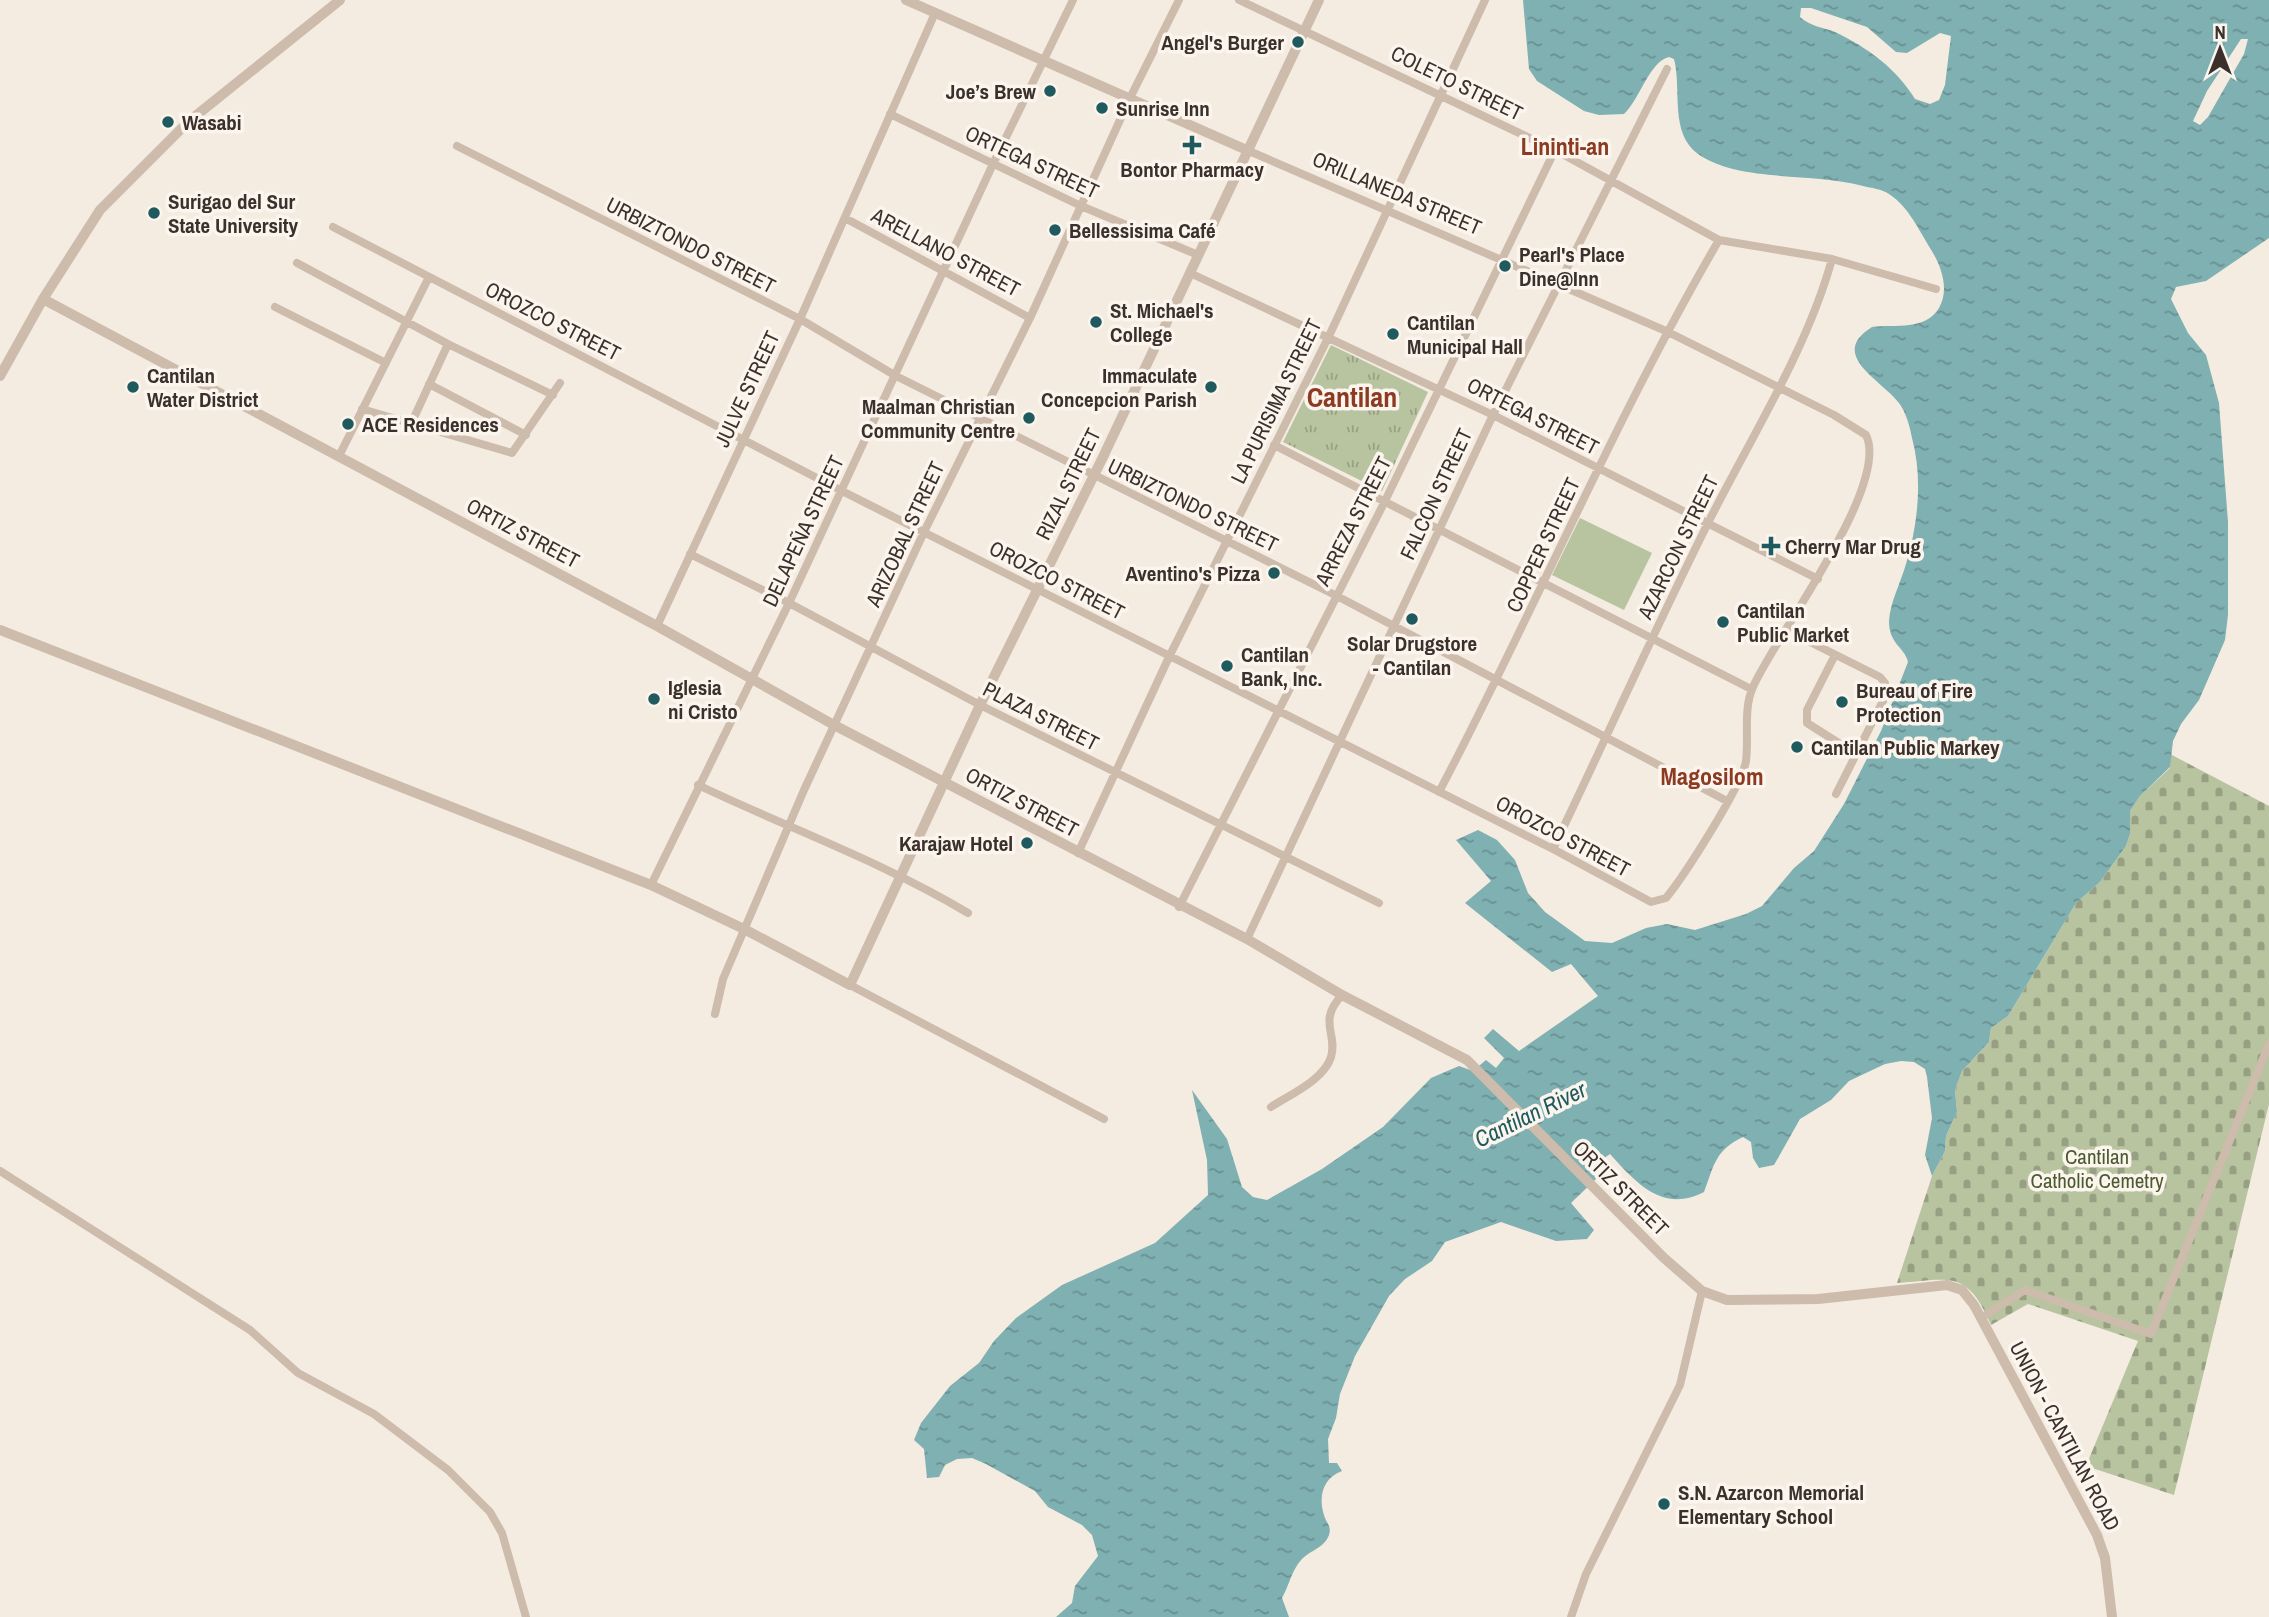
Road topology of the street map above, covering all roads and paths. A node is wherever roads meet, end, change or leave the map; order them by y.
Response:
1 (340, 0) edge
2 (906, 0) edge
3 (1073, 0) edge
4 (1179, 0) edge
5 (1239, 0) edge
6 (1319, 0) edge
7 (1485, 0) edge
8 (935, 13) junction
9 (1305, 30) junction
10 (1043, 60) junction
11 (1667, 69) dead end
12 (1442, 95) junction
13 (1130, 98) junction
14 (890, 114) junction
15 (457, 146) dead end
16 (1555, 150) junction
17 (1249, 151) junction
18 (993, 164) junction
19 (1609, 181) junction
20 (1081, 206) junction
21 (1386, 210) junction
22 (845, 218) junction
23 (333, 227) dead end
24 (1719, 240) junction
25 (1198, 255) junction
26 (1504, 259) junction
27 (1832, 259) junction
28 (297, 263) dead end
29 (945, 272) junction
30 (1190, 273) junction
31 (429, 277) junction
32 (1557, 283) junction
33 (1936, 289) dead end
34 (43, 299) junction
35 (275, 307) dead end
36 (1030, 318) junction
37 (800, 319) junction
38 (405, 322) junction
39 (1666, 331) junction
40 (1329, 336) junction
41 (448, 344) junction
42 (386, 363) junction
43 (0, 376) edge
44 (896, 376) junction
45 (560, 383) dead end
46 (429, 384) junction
47 (1438, 388) junction
48 (1777, 388) junction
49 (553, 395) junction
50 (362, 409) junction
51 (1493, 415) junction
52 (980, 417) junction
53 (411, 424) junction
54 (526, 435) junction
55 (742, 439) junction
56 (1274, 445) junction
57 (339, 456) junction
58 (1599, 469) junction
59 (1094, 476) junction
60 (842, 491) junction
61 (1385, 501) junction
62 (1707, 524) junction
63 (1439, 528) junction
64 (924, 531) junction
65 (1227, 541) junction
66 (690, 554) junction
67 (1818, 579) junction
68 (1545, 584) junction
69 (1037, 589) junction
70 (1335, 595) junction
71 (789, 603) junction
72 (657, 626) junction
73 (1394, 628) junction
74 (0, 630) edge
75 (1788, 631) junction
76 (1653, 638) junction
77 (871, 649) junction
78 (1835, 655) junction
79 (1169, 657) junction
80 (751, 678) junction
81 (1499, 679) junction
82 (1752, 689) junction
83 (980, 705) junction
84 (1277, 712) junction
85 (834, 725) junction
86 (1608, 737) junction
87 (1338, 741) junction
88 (1856, 754) junction
89 (1116, 773) junction
90 (945, 782) junction
91 (698, 785) junction
92 (1439, 792) junction
93 (1836, 794) dead end
94 (1727, 801) junction
95 (1221, 826) junction
96 (788, 828) junction
97 (1553, 849) junction
98 (1078, 853) junction
99 (1284, 858) junction
100 (903, 876) junction
101 (651, 885) junction
102 (1379, 903) dead end
103 (1179, 906) junction
104 (968, 914) dead end
105 (744, 929) junction
106 (1247, 939) junction
107 (850, 985) junction
108 (1342, 995) junction
109 (715, 1014) dead end
110 (2269, 1044) edge
111 (1271, 1107) dead end
112 (1104, 1119) dead end
113 (0, 1171) edge
114 (1955, 1287) joint
115 (1702, 1291) junction
116 (1981, 1318) junction
117 (526, 1617) edge
118 (1571, 1617) edge
119 (2112, 1617) edge

1 - 34 street
2 - 8 street, ORILLANEDA STREET
3 - 10 street, DELAPEÑA STREET
4 - 13 street, ARIZOBAL STREET
5 - 9 street, COLETO STREET
6 - 9 street, RIZAL STREET
7 - 12 street, LA PURISIMA STREET
8 - 10 street, ORILLANEDA STREET
8 - 14 street, JULVE STREET
9 - 12 street, COLETO STREET
9 - 17 street, RIZAL STREET
10 - 13 street, ORILLANEDA STREET
10 - 18 street, DELAPEÑA STREET
11 - 19 street, FALCON STREET
12 - 16 street, COLETO STREET
12 - 21 street, LA PURISIMA STREET
13 - 17 street, ORILLANEDA STREET
13 - 20 street, ARIZOBAL STREET
14 - 18 street, ORTEGA STREET
14 - 22 street, JULVE STREET
15 - 37 street, URBIZTONDO STREET
16 - 19 street, COLETO STREET
16 - 26 street, ARREZA STREET
17 - 21 street, ORILLANEDA STREET
17 - 25 street, RIZAL STREET
18 - 20 street, ORTEGA STREET
18 - 29 street, DELAPEÑA STREET
19 - 24 street, COLETO STREET
19 - 32 street, FALCON STREET
20 - 25 street, ORTEGA STREET
20 - 36 street, ARIZOBAL STREET
21 - 26 street, ORILLANEDA STREET
21 - 40 street, LA PURISIMA STREET
22 - 29 street, ARELLANO STREET
22 - 37 street, JULVE STREET
23 - 31 street, OROZCO STREET
24 - 27 street, COLETO STREET
24 - 39 street, COPPER STREET
25 - 30 street, RIZAL STREET
26 - 32 street, ORILLANEDA STREET
26 - 47 street, ARREZA STREET
27 - 33 street, COLETO STREET
27 - 48 street, AZARCON STREET
28 - 38 street
29 - 36 street, ARELLANO STREET
29 - 44 street, DELAPEÑA STREET
30 - 40 street, ORTEGA STREET
30 - 59 street, RIZAL STREET
31 - 38 street
31 - 55 street, OROZCO STREET
32 - 39 street, ORILLANEDA STREET
32 - 51 street, FALCON STREET
34 - 43 street
34 - 57 street, ORTIZ STREET
35 - 42 street
36 - 52 street, ARIZOBAL STREET
37 - 44 street, URBIZTONDO STREET
37 - 55 street, JULVE STREET
38 - 41 street
38 - 42 street
39 - 48 street, ORILLANEDA STREET
39 - 58 street, COPPER STREET
40 - 47 street, ORTEGA STREET
40 - 56 street, LA PURISIMA STREET
41 - 46 street
41 - 49 street
42 - 50 street
44 - 52 street, URBIZTONDO STREET
44 - 60 street, DELAPEÑA STREET
45 - 49 street
46 - 53 street
46 - 54 street
47 - 51 street, ORTEGA STREET
47 - 61 street, ARREZA STREET
48 - 62 street, AZARCON STREET
48 - 67 street, ORILLANEDA STREET
49 - 54 street
50 - 53 street
50 - 57 street
51 - 58 street, ORTEGA STREET
51 - 63 street, FALCON STREET
52 - 59 street, URBIZTONDO STREET
52 - 64 street, ARIZOBAL STREET
53 - 54 street
55 - 60 street, OROZCO STREET
55 - 66 street, JULVE STREET
56 - 61 street
56 - 65 street, LA PURISIMA STREET
57 - 72 street, ORTIZ STREET
58 - 62 street, ORTEGA STREET
58 - 68 street, COPPER STREET
59 - 65 street, URBIZTONDO STREET
59 - 69 street, RIZAL STREET
60 - 64 street, OROZCO STREET
60 - 71 street, DELAPEÑA STREET
61 - 63 street
61 - 70 street, ARREZA STREET
62 - 67 street, ORTEGA STREET
62 - 76 street, AZARCON STREET
63 - 68 street
63 - 73 street, FALCON STREET
64 - 69 street, OROZCO STREET
64 - 77 street, ARIZOBAL STREET
65 - 70 street, URBIZTONDO STREET
65 - 79 street, LA PURISIMA STREET
66 - 71 street, PLAZA STREET
66 - 72 street, JULVE STREET
67 - 75 street
68 - 76 street
68 - 81 street, COPPER STREET
69 - 79 street, OROZCO STREET
69 - 83 street, RIZAL STREET
70 - 73 street, URBIZTONDO STREET
70 - 84 street, ARREZA STREET
71 - 77 street, PLAZA STREET
71 - 80 street, DELAPEÑA STREET
72 - 80 street, ORTIZ STREET
73 - 81 street, URBIZTONDO STREET
73 - 87 street, FALCON STREET
74 - 101 street
75 - 78 street
75 - 82 street
76 - 82 street
76 - 86 street, AZARCON STREET
77 - 83 street, PLAZA STREET
77 - 85 street, ARIZOBAL STREET
78 - 88 street
78 - 88 street
79 - 84 street, OROZCO STREET
79 - 89 street, LA PURISIMA STREET
80 - 85 street, ORTIZ STREET
80 - 91 street, DELAPEÑA STREET
81 - 86 street, URBIZTONDO STREET
81 - 92 street, COPPER STREET
82 - 94 street
83 - 89 street, PLAZA STREET
83 - 90 street, RIZAL STREET
84 - 87 street, OROZCO STREET
84 - 95 street, ARREZA STREET
85 - 90 street, ORTIZ STREET
85 - 96 street, ARIZOBAL STREET
86 - 94 street, URBIZTONDO STREET
86 - 97 street, AZARCON STREET
87 - 92 street, OROZCO STREET
87 - 99 street, FALCON STREET
88 - 93 street
89 - 95 street, PLAZA STREET
89 - 98 street, LA PURISIMA STREET
90 - 98 street, ORTIZ STREET
90 - 100 street, RIZAL STREET
91 - 96 street
91 - 101 street, DELAPEÑA STREET
92 - 97 street, OROZCO STREET
94 - 97 street, OROZCO STREET
95 - 99 street, PLAZA STREET
95 - 103 street, ARREZA STREET
96 - 100 street
96 - 105 street, ARIZOBAL STREET
98 - 103 street, ORTIZ STREET
99 - 102 street, PLAZA STREET
99 - 106 street, FALCON STREET
100 - 104 street
100 - 107 street, RIZAL STREET
101 - 105 street
103 - 106 street, ORTIZ STREET
105 - 107 street
105 - 109 street, ARIZOBAL STREET
106 - 108 street, ORTIZ STREET
107 - 112 street
108 - 111 street
108 - 115 street, ORTIZ STREET
110 - 116 street
113 - 117 street
114 - 115 street, ORTIZ STREET
114 - 116 street, UNION - CANTILAN ROAD
115 - 118 street
116 - 119 street, UNION - CANTILAN ROAD

